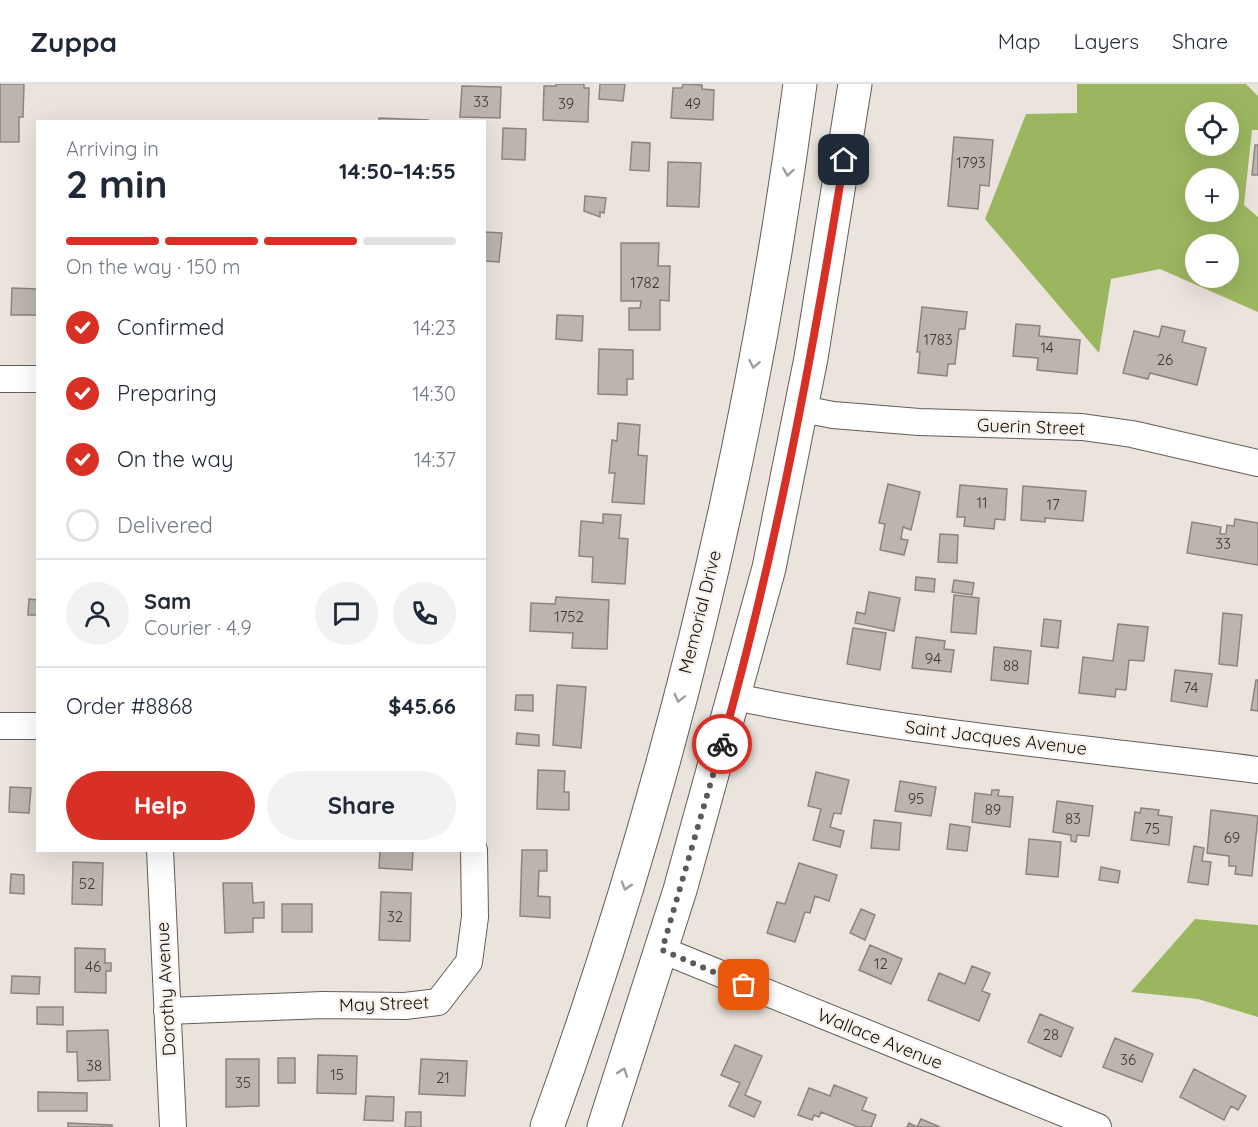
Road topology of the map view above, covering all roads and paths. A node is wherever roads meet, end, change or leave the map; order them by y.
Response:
1 (800, 84) edge
2 (855, 84) edge
3 (0, 379) edge
4 (36, 379) edge
5 (801, 409) junction
6 (1258, 463) edge
7 (735, 697) junction
8 (0, 726) edge
9 (36, 726) edge
10 (1258, 770) edge
11 (159, 852) edge
12 (474, 852) edge
13 (662, 950) junction
14 (167, 1011) junction
15 (173, 1127) edge
16 (547, 1127) edge
17 (604, 1127) edge
18 (1098, 1127) edge

1 -> 16 main road, Memorial Drive
2 - 5 main road
3 - 4 street
5 - 6 street, Guerin Street
5 - 7 main road
7 - 10 street, Saint Jacques Avenue
7 - 13 main road
8 - 9 street
11 - 14 street, Dorothy Avenue
12 - 14 street, May Street
17 -> 13 main road
13 - 18 street, Wallace Avenue
14 - 15 street, Dorothy Avenue

